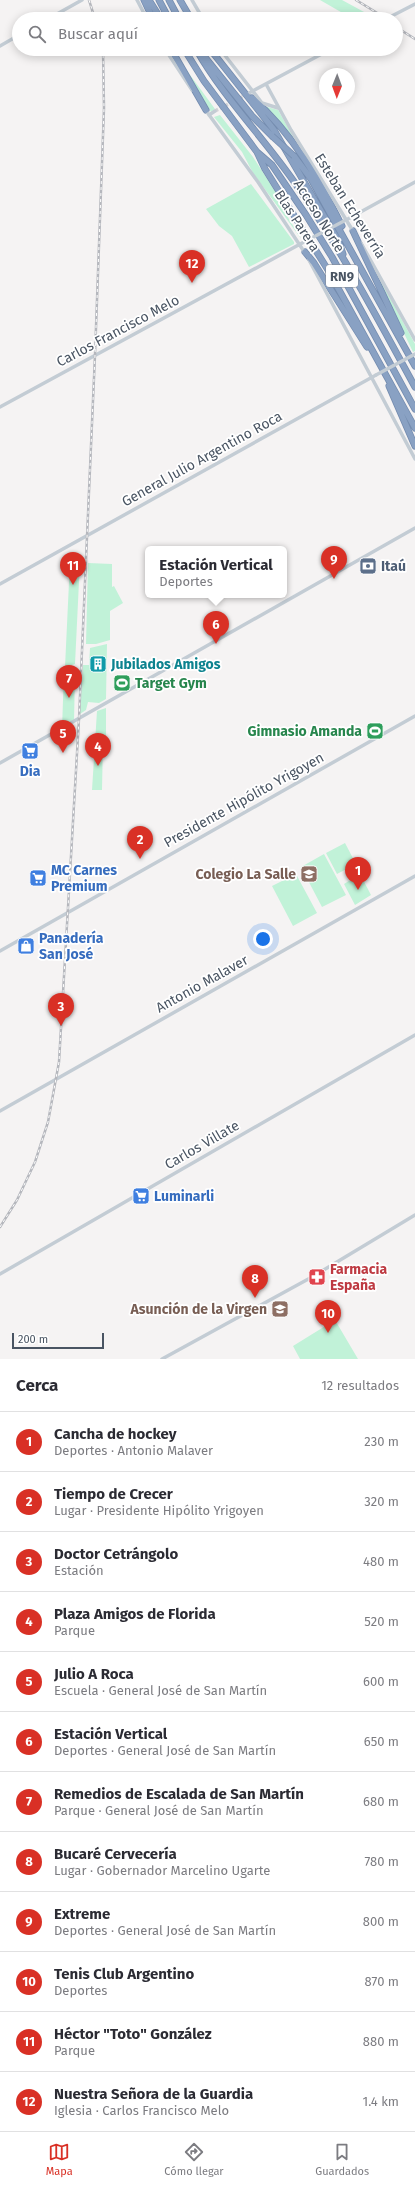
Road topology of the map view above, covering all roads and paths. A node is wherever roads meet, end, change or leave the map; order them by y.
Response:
1 (82, 0) edge
2 (137, 0) edge
3 (144, 0) edge
4 (149, 0) edge
5 (159, 0) edge
6 (169, 0) edge
7 (180, 0) edge
8 (192, 0) edge
9 (415, 4) edge
10 (61, 12) edge
11 (143, 12) edge
12 (150, 12) edge
13 (157, 12) edge
14 (165, 12) edge
15 (175, 12) edge
16 (187, 12) edge
17 (199, 12) edge
18 (400, 12) edge
19 (12, 39) edge
20 (0, 46) edge
21 (170, 56) edge
22 (175, 56) edge
23 (188, 56) edge
24 (202, 56) edge
25 (204, 56) edge
26 (215, 56) edge
27 (225, 56) edge
28 (318, 56) edge
29 (266, 84) junction
30 (240, 88) junction
31 (251, 92) junction
32 (278, 108) junction
33 (215, 111) tunnel mouth
34 (207, 112) junction
35 (256, 152) junction
36 (415, 182) edge
37 (345, 220) junction
38 (353, 231) junction
39 (300, 244) junction
40 (305, 252) junction
41 (353, 252) junction
42 (345, 260) junction
43 (415, 340) edge
44 (413, 360) edge
45 (380, 364) junction
46 (385, 374) junction
47 (371, 379) junction
48 (415, 387) edge
49 (0, 407) edge
50 (415, 409) edge
51 (415, 428) edge
52 (415, 446) edge
53 (415, 459) edge
54 (415, 528) edge
55 (0, 584) edge
56 (415, 716) edge
57 (0, 763) edge
58 (415, 876) edge
59 (0, 951) edge
60 (415, 1035) edge
61 (0, 1111) edge
62 (415, 1215) edge
63 (0, 1274) edge
64 (162, 1359) edge

1 - 10 street
2 - 11 street
3 - 12 highway
4 - 13 highway
5 - 14 highway
6 - 15 highway
7 - 16 highway
8 - 17 street
9 - 18 street
19 - 20 street
21 - 34 street, Blas Parera
22 - 34 highway
23 - 35 highway, Acceso Norte / RN9
24 - 42 highway, Acceso Norte / RN9
25 - 41 highway, bridge
26 - 30 highway
27 - 31 street
28 - 29 street
29 - 31 street
29 - 32 street, Esteban Echeverría
30 - 41 highway
30 - 42 highway
31 - 32 street
32 - 37 street, Esteban Echeverría
33 - 34 street
34 - 39 street, Blas Parera
35 - 45 highway
35 - 50 highway, Acceso Norte / RN9
36 - 37 street, Carlos Francisco Melo
37 - 38 street, Esteban Echeverría
37 - 39 street, Carlos Francisco Melo, bridge
38 - 43 street, Esteban Echeverría
38 - 44 highway
39 - 40 street, Blas Parera
39 - 49 street, Carlos Francisco Melo
40 - 45 highway
40 - 47 street, Blas Parera
41 - 44 highway
42 - 48 highway, Acceso Norte / RN9
44 - 47 street, General Julio Argentino Roca, bridge
45 - 46 highway
46 - 51 highway
46 - 52 highway
47 - 53 street, Blas Parera
47 - 55 street, General Julio Argentino Roca
54 - 57 street
56 - 59 street, Presidente Hipólito Yrigoyen
58 - 61 street, Antonio Malaver
60 - 63 street, Carlos Villate
62 - 64 street

